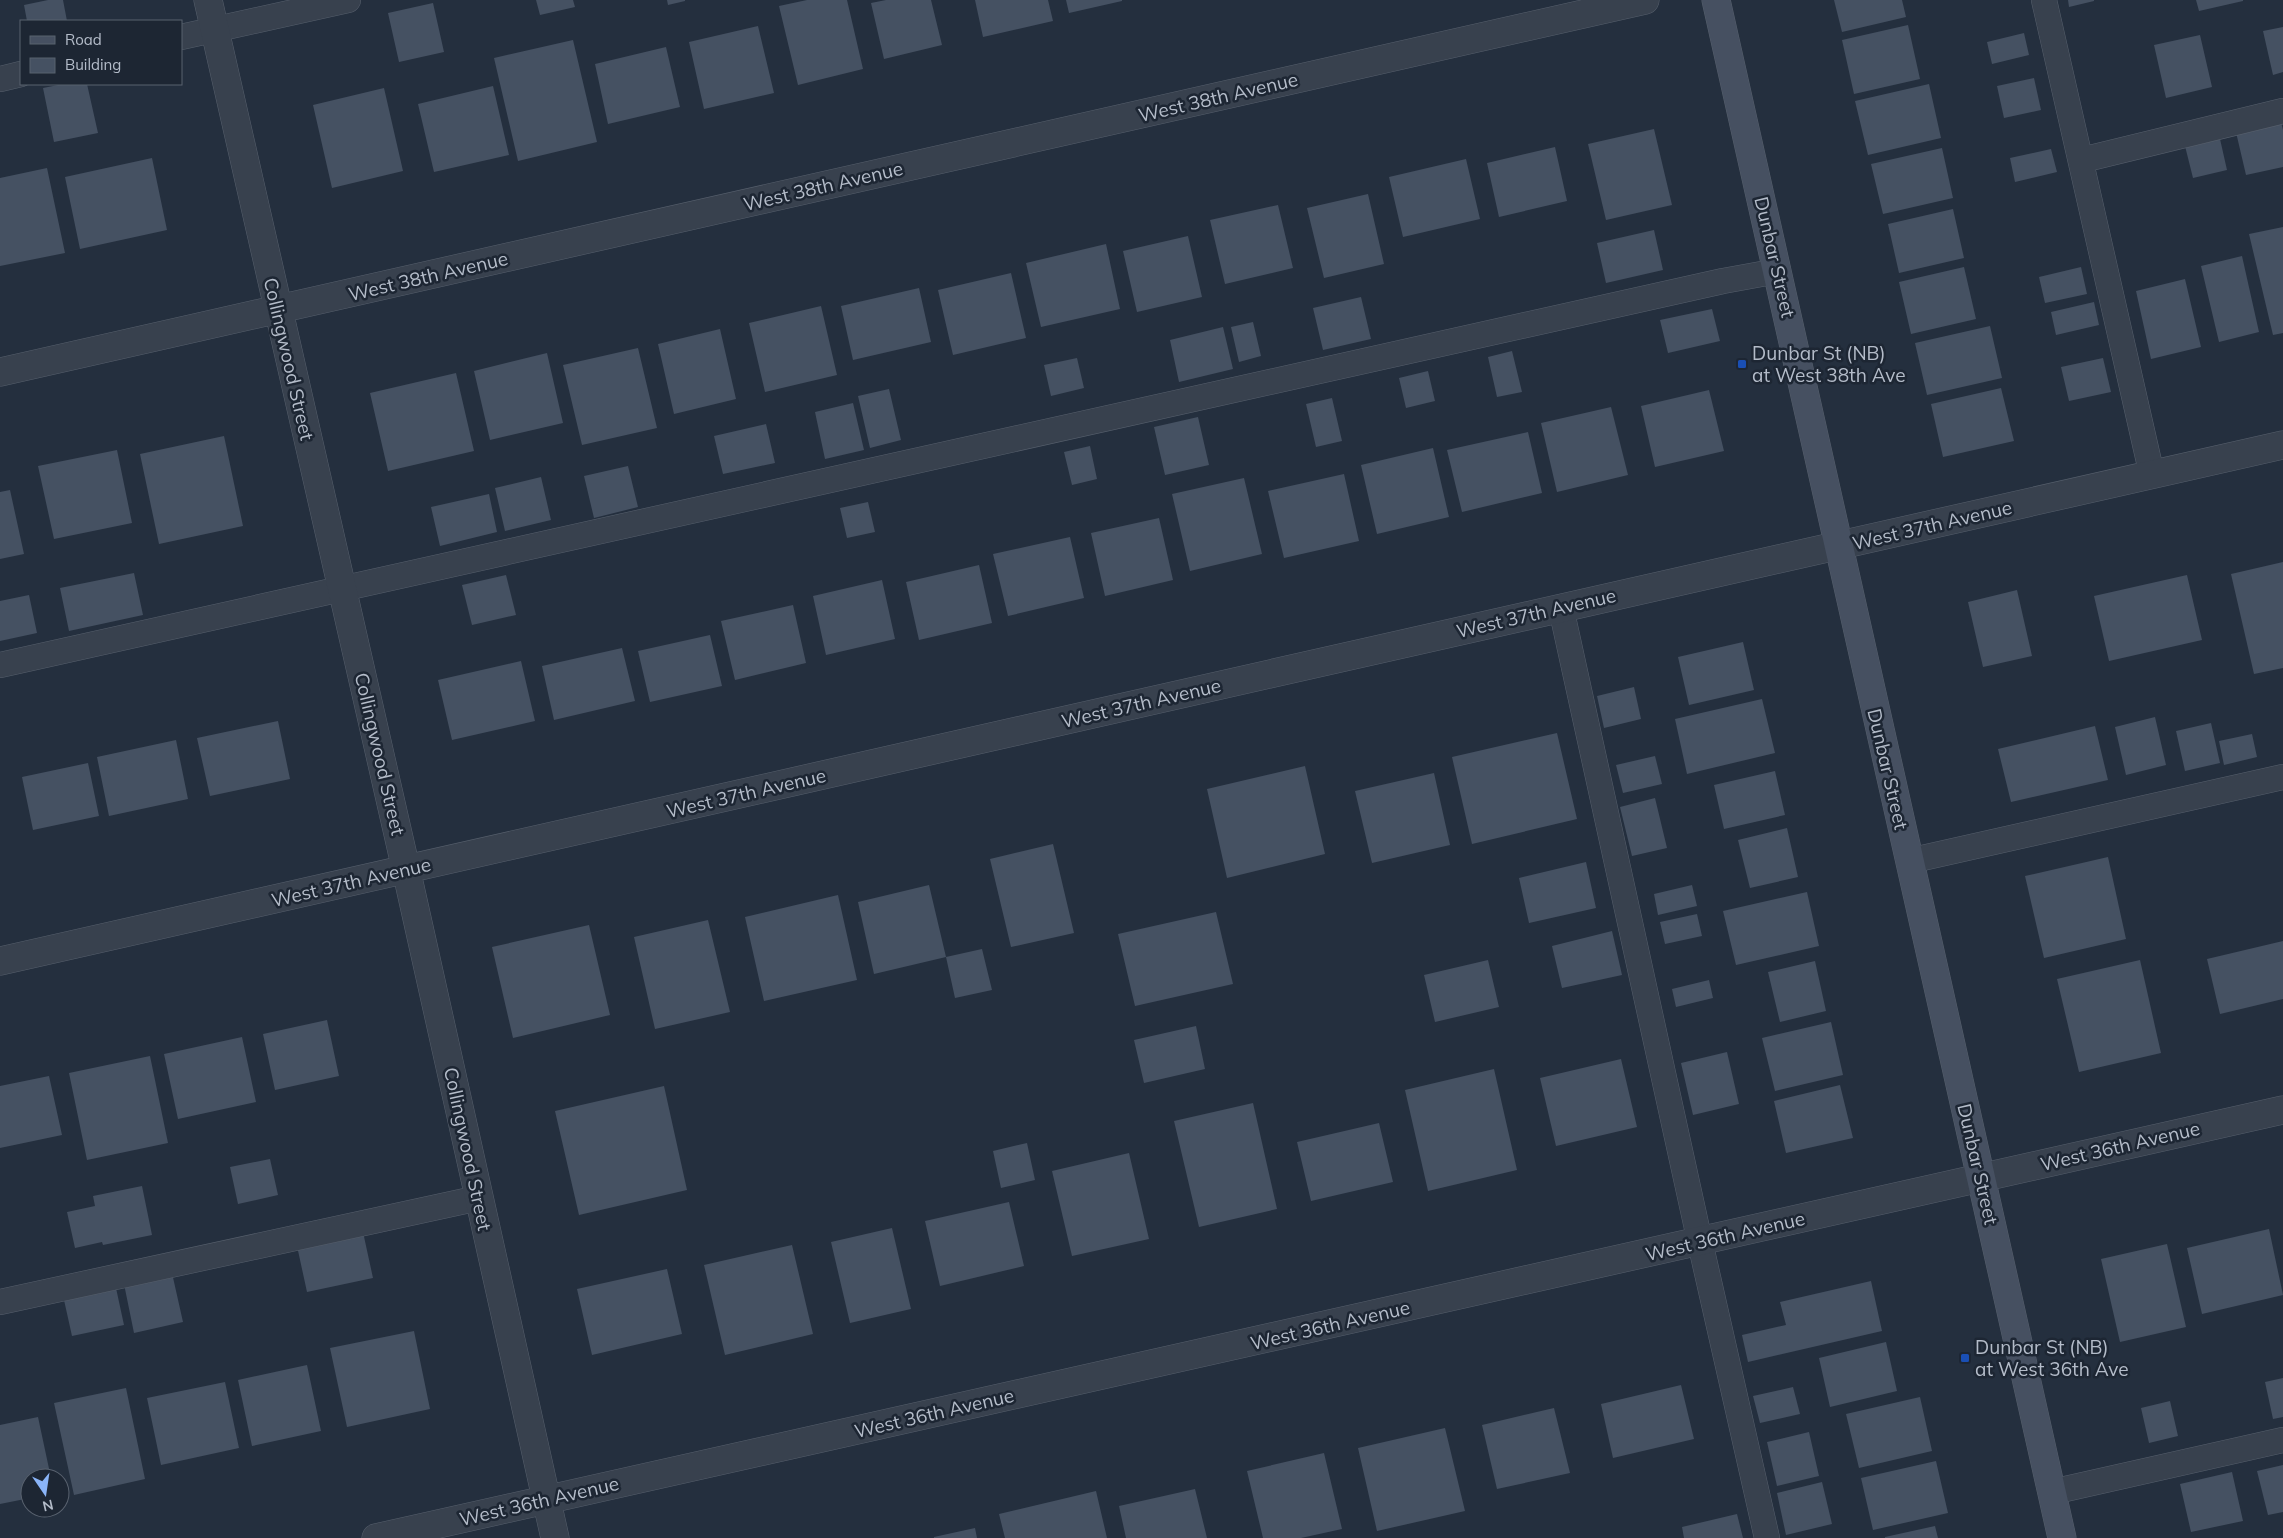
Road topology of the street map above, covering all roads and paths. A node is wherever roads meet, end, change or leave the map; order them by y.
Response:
1 (208, 0) edge
2 (348, 0) edge
3 (1645, 0) edge
4 (1716, 0) edge
5 (2044, 0) edge
6 (215, 29) junction
7 (182, 37) edge
8 (20, 74) edge
9 (0, 79) edge
10 (2283, 111) edge
11 (2082, 160) junction
12 (1778, 271) junction
13 (278, 309) junction
14 (0, 372) edge
15 (2283, 445) edge
16 (2152, 475) junction
17 (1838, 545) junction
18 (342, 588) junction
19 (1561, 608) junction
20 (0, 665) edge
21 (2283, 777) edge
22 (1909, 860) junction
23 (406, 870) junction
24 (0, 961) edge
25 (2283, 1110) edge
26 (1982, 1178) junction
27 (479, 1198) junction
28 (1700, 1242) junction
29 (0, 1302) edge
30 (2283, 1440) edge
31 (2052, 1492) junction
32 (546, 1500) junction
33 (376, 1538) edge
34 (555, 1538) edge
35 (1767, 1538) edge
36 (2062, 1538) edge

1 - 6 street, Collingwood Street
2 - 6 lane
3 - 13 street, West 38th Avenue
4 - 12 main road, Dunbar Street
5 - 11 lane
6 - 7 lane
6 - 13 street, Collingwood Street
8 - 9 lane
10 - 11 lane
11 - 16 lane
12 - 17 main road, Dunbar Street
12 - 18 lane
13 - 14 street, West 38th Avenue
13 - 18 street, Collingwood Street
15 - 16 street, West 37th Avenue
16 - 17 street, West 37th Avenue
17 - 19 street, West 37th Avenue
17 - 22 main road, Dunbar Street
18 - 20 lane
18 - 23 street, Collingwood Street
19 - 23 street, West 37th Avenue
19 - 28 lane
21 - 22 lane
22 - 26 main road, Dunbar Street
23 - 24 street, West 37th Avenue
23 - 27 street, Collingwood Street
25 - 26 street, West 36th Avenue
26 - 28 street, West 36th Avenue
26 - 31 main road, Dunbar Street
27 - 29 lane
27 - 32 street, Collingwood Street
28 - 32 street, West 36th Avenue
28 - 35 lane
30 - 31 lane
31 - 36 main road, Dunbar Street
32 - 33 street, West 36th Avenue
32 - 34 street, Collingwood Street

